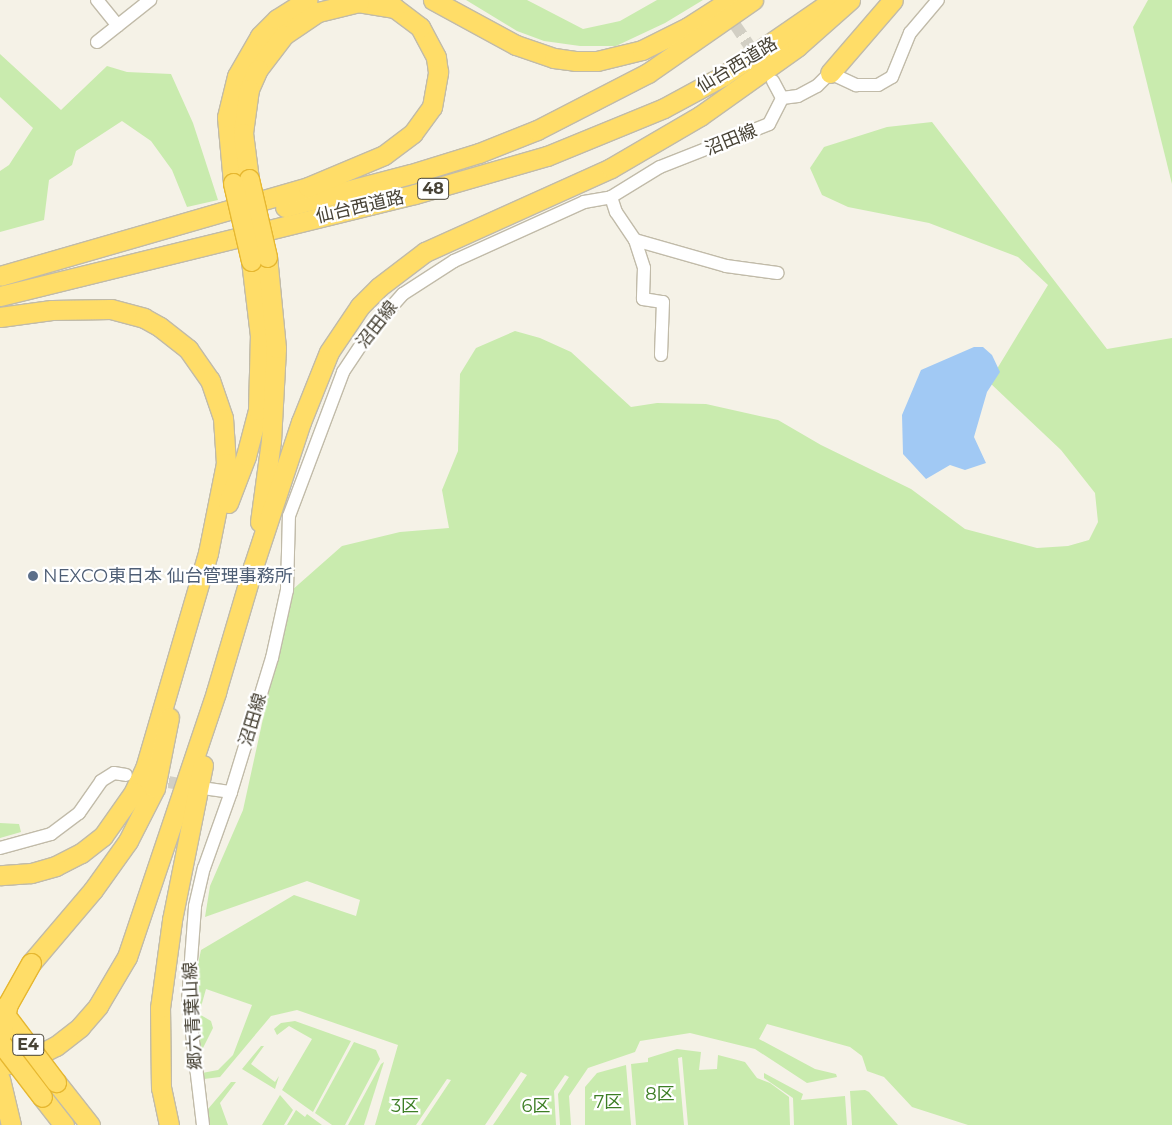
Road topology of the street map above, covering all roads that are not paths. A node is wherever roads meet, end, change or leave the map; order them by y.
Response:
1 (97, 0) edge
2 (150, 0) edge
3 (308, 0) edge
4 (433, 0) edge
5 (730, 0) edge
6 (753, 0) edge
7 (833, 0) edge
8 (850, 0) edge
9 (893, 0) edge
10 (938, 0) edge
11 (118, 26) junction
12 (97, 42) dead end
13 (830, 73) junction
14 (773, 81) dead end
15 (782, 98) junction
16 (241, 181) junction
17 (611, 196) junction
18 (635, 240) junction
19 (259, 259) junction
20 (29, 270) junction
21 (778, 273) dead end
22 (0, 277) edge
23 (0, 296) edge
24 (0, 317) edge
25 (661, 356) dead end
26 (208, 552) junction
27 (253, 567) junction
28 (172, 678) junction
29 (216, 692) junction
30 (126, 775) dead end
31 (210, 789) dead end
32 (231, 792) junction
33 (0, 848) edge
34 (0, 875) edge
35 (0, 1008) edge
36 (0, 1038) edge
37 (0, 1042) edge
38 (0, 1066) edge
39 (0, 1079) edge
40 (9, 1121) edge
41 (64, 1125) edge
42 (90, 1125) edge
43 (169, 1125) edge
44 (203, 1125) edge

1 - 11 street
2 - 11 street
3 - 16 highway
4 - 5 highway
6 - 20 highway, 仙台西道路 / 48
7 - 23 highway, 仙台西道路 / 48
8 - 27 highway
9 - 13 highway
10 - 13 street
11 - 12 street
13 - 15 street
14 - 15 street
15 - 17 street, 沼田線
16 - 19 highway, bridge
16 - 20 highway
17 - 18 street
17 - 32 street, 沼田線
18 - 21 street
18 - 25 street
19 - 26 highway
19 - 27 highway
20 - 22 highway
24 - 26 highway
26 - 28 highway
27 - 29 highway
28 - 34 highway
28 - 36 highway, bridge
29 - 38 highway
29 - 43 highway
30 - 33 street
31 - 32 street
32 - 44 street, 郷六青葉山線
35 - 42 highway, E4, bridge
37 - 41 highway, E4, bridge
39 - 40 highway

